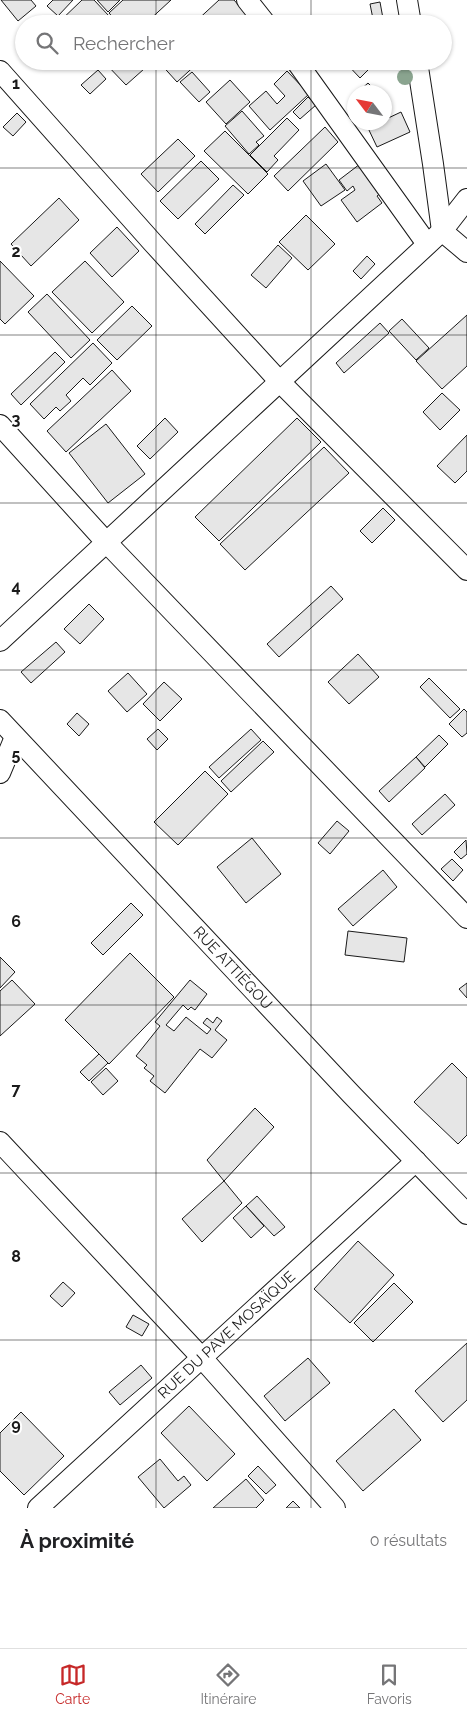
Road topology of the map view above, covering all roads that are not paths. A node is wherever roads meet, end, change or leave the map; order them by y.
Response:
1 (247, 0) edge
2 (407, 0) edge
3 (259, 15) edge
4 (410, 15) edge
5 (303, 70) edge
6 (418, 70) edge
7 (0, 71) edge
8 (467, 199) edge
9 (435, 238) junction
10 (467, 252) edge
11 (280, 382) junction
12 (0, 425) edge
13 (106, 542) junction
14 (467, 570) edge
15 (0, 641) edge
16 (0, 720) edge
17 (15, 737) junction
18 (0, 773) edge
19 (467, 918) edge
20 (0, 1142) edge
21 (416, 1160) junction
22 (467, 1214) edge
23 (202, 1358) junction
24 (38, 1508) edge
25 (335, 1508) edge

1 - 3 street
2 - 4 street
5 - 9 street
6 - 9 street
7 - 11 street
8 - 9 street
9 - 10 street
9 - 11 street
11 - 13 street
11 - 14 street
12 - 13 street
13 - 15 street
13 - 19 street
16 - 17 street, RUE ATTIÉGOU
17 - 18 street
17 - 21 street, RUE ATTIÉGOU
20 - 23 street
21 - 22 street, RUE ATTIÉGOU
21 - 23 street, RUE DU PAVE MOSAÏQUE
23 - 24 street, RUE DU PAVE MOSAÏQUE
23 - 25 street

